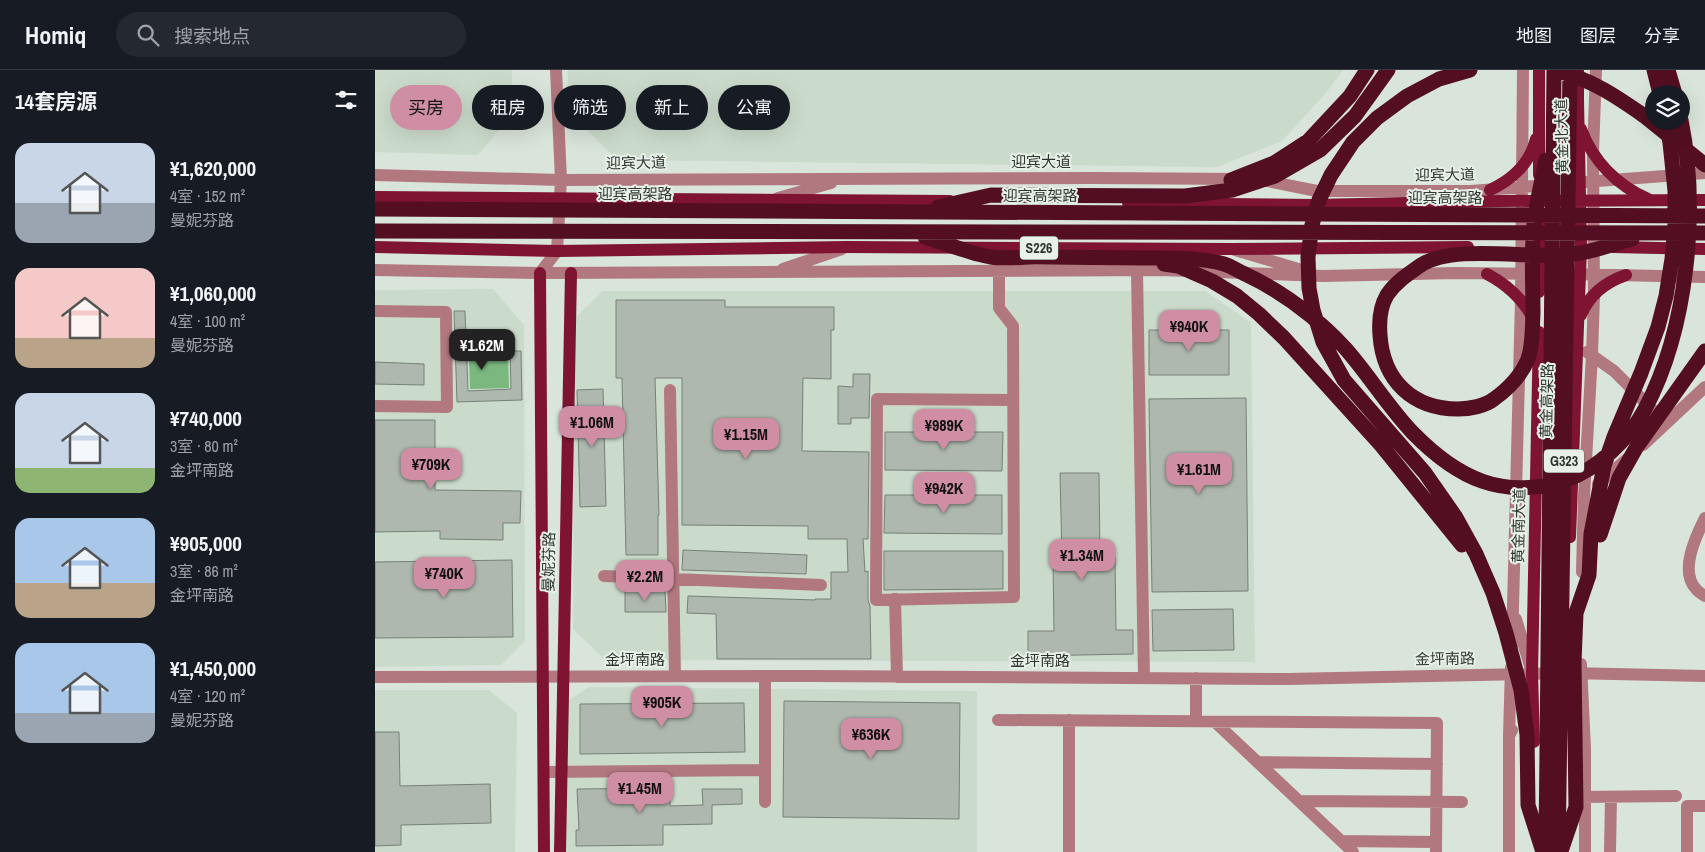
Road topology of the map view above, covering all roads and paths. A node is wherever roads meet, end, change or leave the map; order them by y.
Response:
1 (556, 70) edge
2 (1367, 70) edge
3 (1388, 70) edge
4 (1471, 70) edge
5 (1523, 70) edge
6 (1539, 70) edge
7 (1549, 70) edge
8 (1554, 70) edge
9 (1570, 70) edge
10 (1578, 70) edge
11 (1596, 70) edge
12 (1654, 70) edge
13 (1668, 70) edge
14 (1658, 85) edge
15 (1672, 85) edge
16 (1553, 120) junction
17 (1578, 120) junction
18 (1538, 124) junction
19 (1668, 130) edge
20 (1683, 130) edge
21 (1593, 153) junction
22 (1522, 166) junction
23 (1704, 170) edge
24 (378, 176) edge
25 (845, 179) junction
26 (1615, 179) junction
27 (561, 180) junction
28 (1593, 181) junction
29 (1579, 182) junction
30 (1539, 185) junction
31 (1522, 187) junction
32 (1490, 190) junction
33 (1185, 196) junction
34 (375, 197) edge
35 (561, 199) junction
36 (773, 200) junction
37 (1539, 200) junction
38 (1650, 200) junction
39 (1704, 200) edge
40 (1522, 201) junction
41 (1580, 201) junction
42 (1593, 201) junction
43 (375, 208) edge
44 (909, 213) junction
45 (1705, 216) edge
46 (375, 232) edge
47 (909, 232) junction
48 (1653, 233) junction
49 (1705, 243) edge
50 (375, 246) edge
51 (846, 247) junction
52 (1522, 247) junction
53 (1541, 247) junction
54 (1587, 247) junction
55 (1230, 249) junction
56 (557, 251) junction
57 (1136, 264) junction
58 (377, 270) edge
59 (999, 271) junction
60 (773, 272) junction
61 (540, 273) junction
62 (571, 273) junction
63 (1487, 274) junction
64 (1521, 274) junction
65 (1540, 274) junction
66 (1580, 274) junction
67 (1594, 275) junction
68 (1625, 275) junction
69 (1323, 276) junction
70 (1705, 277) edge
71 (1594, 295) junction
72 (1521, 300) junction
73 (375, 311) edge
74 (1579, 320) junction
75 (1539, 333) junction
76 (1579, 346) junction
77 (1705, 351) edge
78 (1592, 355) junction
79 (1705, 387) edge
80 (670, 390) dead end
81 (1013, 400) junction
82 (375, 406) edge
83 (1667, 424) junction
84 (1584, 496) junction
85 (1571, 507) junction
86 (1705, 518) edge
87 (1589, 575) junction
88 (604, 576) dead end
89 (673, 579) junction
90 (821, 586) dead end
91 (1493, 593) junction
92 (1705, 596) edge
93 (895, 600) junction
94 (1513, 608) junction
95 (1581, 612) junction
96 (1532, 673) junction
97 (1567, 673) junction
98 (1581, 673) junction
99 (1511, 674) junction
100 (675, 676) junction
101 (765, 676) junction
102 (1705, 676) edge
103 (375, 677) edge
104 (544, 677) junction
105 (564, 677) junction
106 (897, 677) junction
107 (1144, 678) junction
108 (1195, 678) junction
109 (998, 720) dead end
110 (1069, 720) junction
111 (1196, 721) junction
112 (1215, 722) junction
113 (1509, 736) junction
114 (1585, 749) junction
115 (1257, 762) junction
116 (1437, 764) junction
117 (765, 770) junction
118 (544, 772) junction
119 (562, 772) junction
120 (1676, 796) dead end
121 (1586, 797) junction
122 (1611, 797) junction
123 (1569, 798) junction
124 (1299, 800) junction
125 (765, 802) dead end
126 (1436, 802) junction
127 (1462, 802) dead end
128 (1705, 806) edge
129 (1342, 841) junction
130 (1436, 847) edge
131 (544, 852) edge
132 (560, 852) edge
133 (1069, 852) edge
134 (1353, 852) edge
135 (1509, 852) edge
136 (1534, 852) edge
137 (1544, 852) edge
138 (1559, 852) edge
139 (1569, 852) edge
140 (1585, 852) edge
141 (1611, 852) edge
142 (1687, 852) edge

1 - 27 street
2 - 33 highway, bridge
3 - 33 highway, bridge
4 - 91 highway, bridge
5 - 22 street
6 - 18 main road, 黄金北大道
7 - 23 highway, bridge
8 - 16 highway, 黄金高架路 / G323, bridge
9 - 138 highway, 黄金高架路 / G323, bridge
10 - 17 main road, 黄金北大道
11 - 21 street
12 - 14 highway
13 - 15 highway
16 - 48 highway, bridge
16 - 137 highway, 黄金高架路 / G323, bridge
17 - 21 main road
17 - 29 main road, 黄金北大道
18 - 22 main road
18 - 30 main road, 黄金北大道
19 - 87 highway, bridge
20 - 57 highway, bridge
21 - 26 main road
21 - 28 street
22 - 31 street
22 - 32 main road
23 - 26 street, 迎宾大道
24 - 27 street, 迎宾大道
25 - 27 street, 迎宾大道
25 - 32 street, 迎宾大道
25 - 36 street
26 - 28 street, 迎宾大道
26 - 38 main road
27 - 35 street
28 - 29 street, 迎宾大道
28 - 42 street
29 - 30 street, 迎宾大道
29 - 41 main road, 黄金北大道
30 - 31 street, 迎宾大道
30 - 37 main road, 黄金北大道
31 - 32 street, 迎宾大道
31 - 40 street
33 - 44 highway, bridge
34 - 35 main road, 迎宾大道
35 - 36 main road, 迎宾大道
35 - 56 street
36 - 40 main road, 迎宾大道
37 - 40 main road, 迎宾大道
37 - 41 main road, 迎宾大道
37 - 53 main road, 黄金南大道
38 - 39 main road, 迎宾大道
38 - 42 main road, 迎宾大道
40 - 52 street
41 - 42 main road, 迎宾大道
41 - 54 main road
42 - 54 street
43 - 44 highway, 迎宾高架路, bridge
44 - 45 highway, 迎宾高架路, bridge
46 - 47 highway, bridge
47 - 48 highway, bridge
47 - 57 highway, bridge
48 - 49 highway, bridge
49 - 54 main road, S226
50 - 56 main road, S226
51 - 55 main road, S226
51 - 56 main road, S226
51 - 60 street
52 - 53 main road, S226
52 - 55 main road, S226
52 - 64 street
53 - 54 main road, S226
53 - 65 main road, 黄金南大道
54 - 66 main road
54 - 67 street
55 - 69 street
56 - 61 street
56 - 62 street
57 - 59 street
57 - 69 street
57 - 91 highway, bridge
57 - 107 street
58 - 61 street
59 - 60 street
59 - 81 street
60 - 62 street
61 - 62 street
61 - 104 main road, 曼妮芬路
62 - 105 main road, 曼妮芬路
63 - 64 street
63 - 69 street
63 - 72 main road
64 - 65 street
64 - 72 street
65 - 66 street
65 - 75 main road, 黄金南大道
66 - 67 street
66 - 74 main road
67 - 68 street
67 - 71 street
68 - 70 street
68 - 71 main road
71 - 74 main road
71 - 78 street
72 - 75 main road
72 - 94 street
73 - 82 street
74 - 76 main road
75 - 96 main road, 黄金南大道
76 - 78 street
76 - 85 main road
77 - 87 highway, bridge
78 - 83 street
78 - 84 street
79 - 83 street
80 - 89 street
81 - 93 street
81 - 93 street
83 - 84 street
84 - 85 street
84 - 95 street
85 - 97 main road
86 - 92 street
87 - 138 highway, bridge
88 - 89 street
89 - 90 street
89 - 100 street
91 - 137 highway, bridge
93 - 106 street
94 - 96 street
94 - 99 street
95 - 97 street
95 - 98 street
96 - 97 street, 金坪南路
96 - 99 street, 金坪南路
96 - 113 street
96 - 136 main road, 黄金南大道
97 - 98 street, 金坪南路
97 - 114 street
97 - 123 main road
98 - 102 street, 金坪南路
98 - 114 street
99 - 108 street, 金坪南路
99 - 113 street
100 - 101 street, 金坪南路
100 - 105 street, 金坪南路
101 - 106 street, 金坪南路
101 - 117 street
103 - 104 street, 金坪南路
104 - 105 street, 金坪南路
104 - 118 main road, 曼妮芬路
105 - 119 main road, 曼妮芬路
106 - 107 street, 金坪南路
107 - 108 street, 金坪南路
108 - 111 street
109 - 110 street
110 - 111 street
110 - 133 street
111 - 112 street
112 - 115 street
112 - 116 street
113 - 135 street
114 - 121 street
115 - 116 street
115 - 124 street
116 - 126 street
117 - 119 street
117 - 125 street
118 - 119 street
118 - 131 main road, 曼妮芬路
119 - 132 main road, 曼妮芬路
120 - 122 street
121 - 122 street
121 - 123 street
121 - 140 street
122 - 141 street
123 - 139 main road
124 - 126 street
124 - 129 street
126 - 127 street
126 - 130 street
128 - 142 street
129 - 130 street
129 - 134 street

